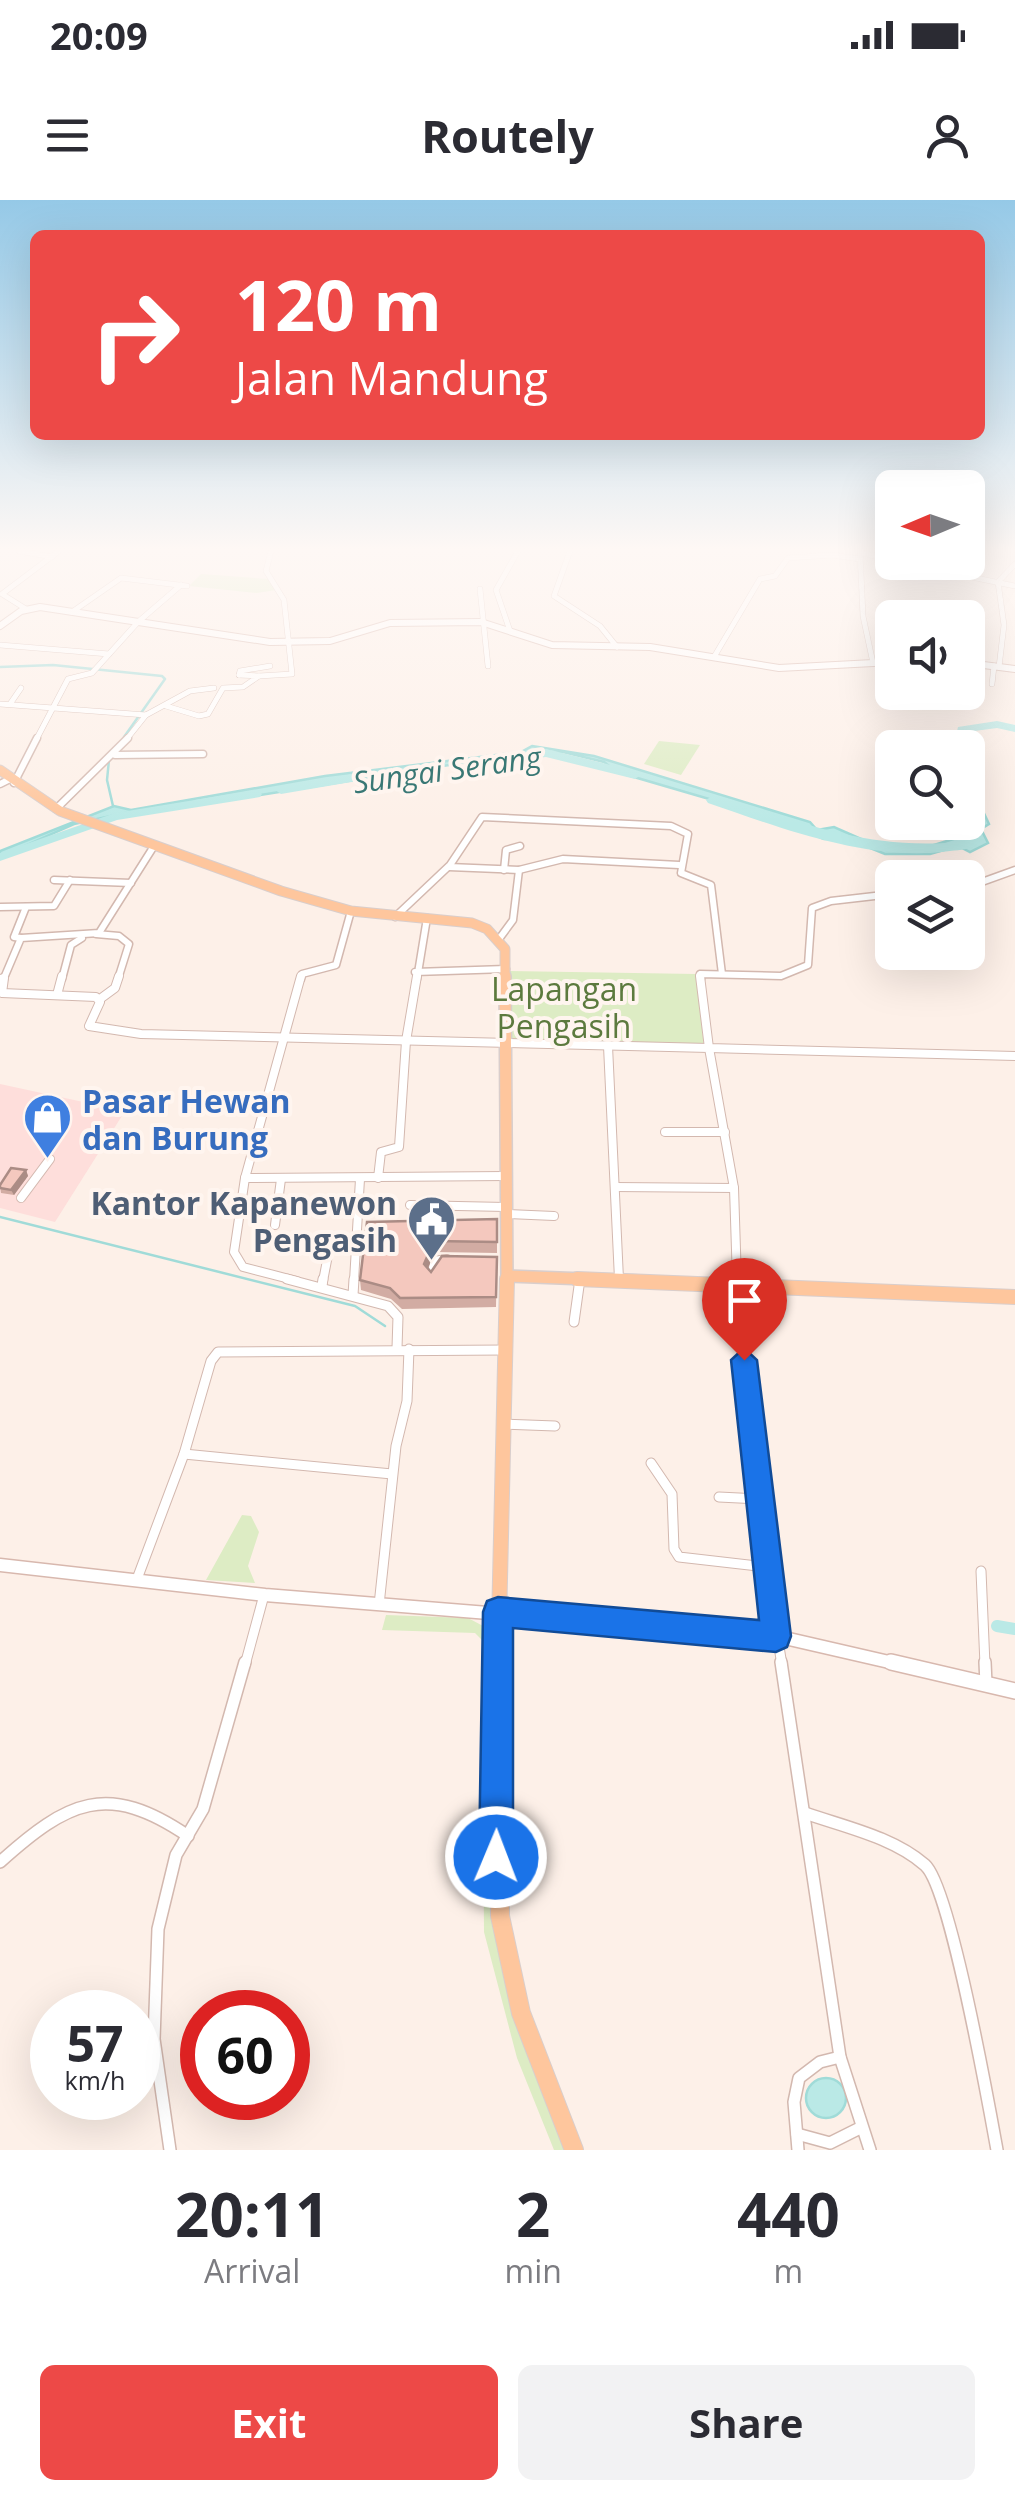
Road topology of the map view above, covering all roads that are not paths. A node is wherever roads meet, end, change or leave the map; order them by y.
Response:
1 (120, 642) edge
2 (292, 642) edge
3 (485, 642) edge
4 (542, 642) edge
5 (614, 642) edge
6 (723, 642) edge
7 (868, 642) edge
8 (1001, 642) edge
9 (0, 645) edge
10 (617, 646) junction
11 (109, 654) junction
12 (714, 657) junction
13 (872, 663) junction
14 (875, 663) edge
15 (985, 665) edge
16 (270, 666) dead end
17 (488, 666) dead end
18 (997, 666) junction
19 (1015, 668) edge
20 (259, 676) junction
21 (992, 684) dead end
22 (21, 688) dead end
23 (214, 688) dead end
24 (0, 704) edge
25 (10, 704) junction
26 (54, 706) junction
27 (166, 706) junction
28 (142, 714) junction
29 (203, 754) dead end
30 (114, 756) junction
31 (0, 770) edge
32 (12, 781) junction
33 (0, 784) edge
34 (58, 810) junction
35 (154, 846) junction
36 (520, 846) dead end
37 (679, 865) junction
38 (449, 866) junction
39 (504, 870) junction
40 (518, 870) junction
41 (1015, 870) edge
42 (54, 880) dead end
43 (70, 880) junction
44 (985, 881) edge
45 (130, 882) junction
46 (875, 899) edge
47 (0, 907) edge
48 (26, 908) junction
49 (351, 910) junction
50 (395, 917) junction
51 (427, 918) junction
52 (99, 933) junction
53 (21, 938) junction
54 (499, 939) junction
55 (506, 970) junction
56 (415, 972) junction
57 (722, 974) junction
58 (2, 979) edge
59 (57, 995) junction
60 (100, 998) junction
61 (284, 1038) junction
62 (406, 1041) junction
63 (506, 1044) junction
64 (608, 1046) junction
65 (708, 1048) junction
66 (1015, 1056) edge
67 (665, 1132) dead end
68 (725, 1132) junction
69 (50, 1159) dead end
70 (506, 1176) junction
71 (245, 1178) junction
72 (281, 1178) junction
73 (378, 1178) junction
74 (360, 1179) junction
75 (615, 1187) junction
76 (734, 1188) junction
77 (21, 1198) dead end
78 (410, 1204) dead end
79 (506, 1211) junction
80 (554, 1216) dead end
81 (275, 1224) dead end
82 (330, 1245) dead end
83 (460, 1259) edge
84 (491, 1260) edge
85 (507, 1268) junction
86 (432, 1275) edge
87 (580, 1278) junction
88 (620, 1279) junction
89 (737, 1284) junction
90 (322, 1286) junction
91 (354, 1294) junction
92 (1015, 1297) edge
93 (574, 1322) dead end
94 (403, 1349) junction
95 (504, 1350) junction
96 (502, 1424) junction
97 (556, 1426) dead end
98 (184, 1454) junction
99 (651, 1463) dead end
100 (392, 1474) junction
101 (718, 1497) dead end
102 (759, 1498) junction
103 (0, 1566) edge
104 (766, 1567) junction
105 (982, 1571) dead end
106 (136, 1579) junction
107 (265, 1594) junction
108 (379, 1605) junction
109 (498, 1612) junction
110 (776, 1636) junction
111 (986, 1684) junction
112 (1015, 1691) edge
113 (805, 1813) junction
114 (188, 1836) junction
115 (0, 1862) edge
116 (840, 2057) junction
117 (860, 2128) junction
118 (797, 2134) junction
119 (170, 2150) edge
120 (574, 2150) edge
121 (798, 2150) edge
122 (870, 2150) edge
123 (996, 2150) edge

1 - 11 street
2 - 20 street
3 - 17 street
4 - 10 street
5 - 10 street
6 - 12 street
7 - 13 street
8 - 18 street
9 - 11 street
10 - 12 street
11 - 26 street
12 - 13 street
13 - 14 street
15 - 18 street
16 - 20 street
18 - 19 street
18 - 21 street
20 - 27 street
22 - 25 street
23 - 27 street
24 - 25 street
25 - 26 street
26 - 28 street
26 - 32 street
27 - 28 street
28 - 30 street
29 - 30 street
30 - 34 street
31 - 32 main road
32 - 33 street
32 - 34 main road
34 - 35 main road
35 - 45 street
35 - 49 main road
36 - 39 street
37 - 38 street
37 - 40 street
37 - 57 street
38 - 39 street
38 - 50 street
39 - 40 street
40 - 54 street
41 - 44 street
42 - 43 street
43 - 45 street
43 - 48 street
45 - 52 street
46 - 57 street
47 - 48 street
48 - 53 street
49 - 50 main road
49 - 61 street
50 - 51 main road
51 - 54 main road
51 - 56 street
52 - 53 street
52 - 59 street
52 - 60 street
53 - 58 street
54 - 55 main road
55 - 56 street
55 - 63 main road
56 - 62 street
57 - 65 street
58 - 59 street
59 - 60 street
60 - 61 street
61 - 62 street
61 - 71 street
62 - 63 street
62 - 73 street
63 - 64 street
63 - 70 main road
64 - 65 street
64 - 75 street
65 - 66 street
65 - 68 street
67 - 68 street
68 - 76 street
69 - 77 street
70 - 73 street
70 - 79 main road
71 - 72 street
71 - 90 street
72 - 74 street
72 - 81 street
73 - 74 street
74 - 91 street
75 - 76 street
75 - 88 street
76 - 89 street
78 - 79 street
79 - 80 street
79 - 85 main road
82 - 90 street
83 - 86 street
84 - 85 street
85 - 87 main road
85 - 95 main road
87 - 88 main road
87 - 93 street
88 - 89 main road
89 - 92 main road
89 - 102 street
90 - 91 street
91 - 94 street
94 - 95 street
94 - 98 street
94 - 100 street
95 - 96 main road
96 - 97 street
96 - 109 main road
98 - 100 street
98 - 106 street
99 - 104 street
100 - 108 street
101 - 102 street
102 - 104 street
103 - 106 street
104 - 110 street
105 - 111 street
106 - 107 street
107 - 108 street
107 - 114 street
108 - 109 street
109 - 110 street
109 - 120 main road
110 - 111 street
110 - 113 street
111 - 112 street
113 - 116 street
113 - 123 street
114 - 115 street
114 - 119 street
116 - 117 street
116 - 118 street
117 - 118 street
117 - 122 street
118 - 121 street

